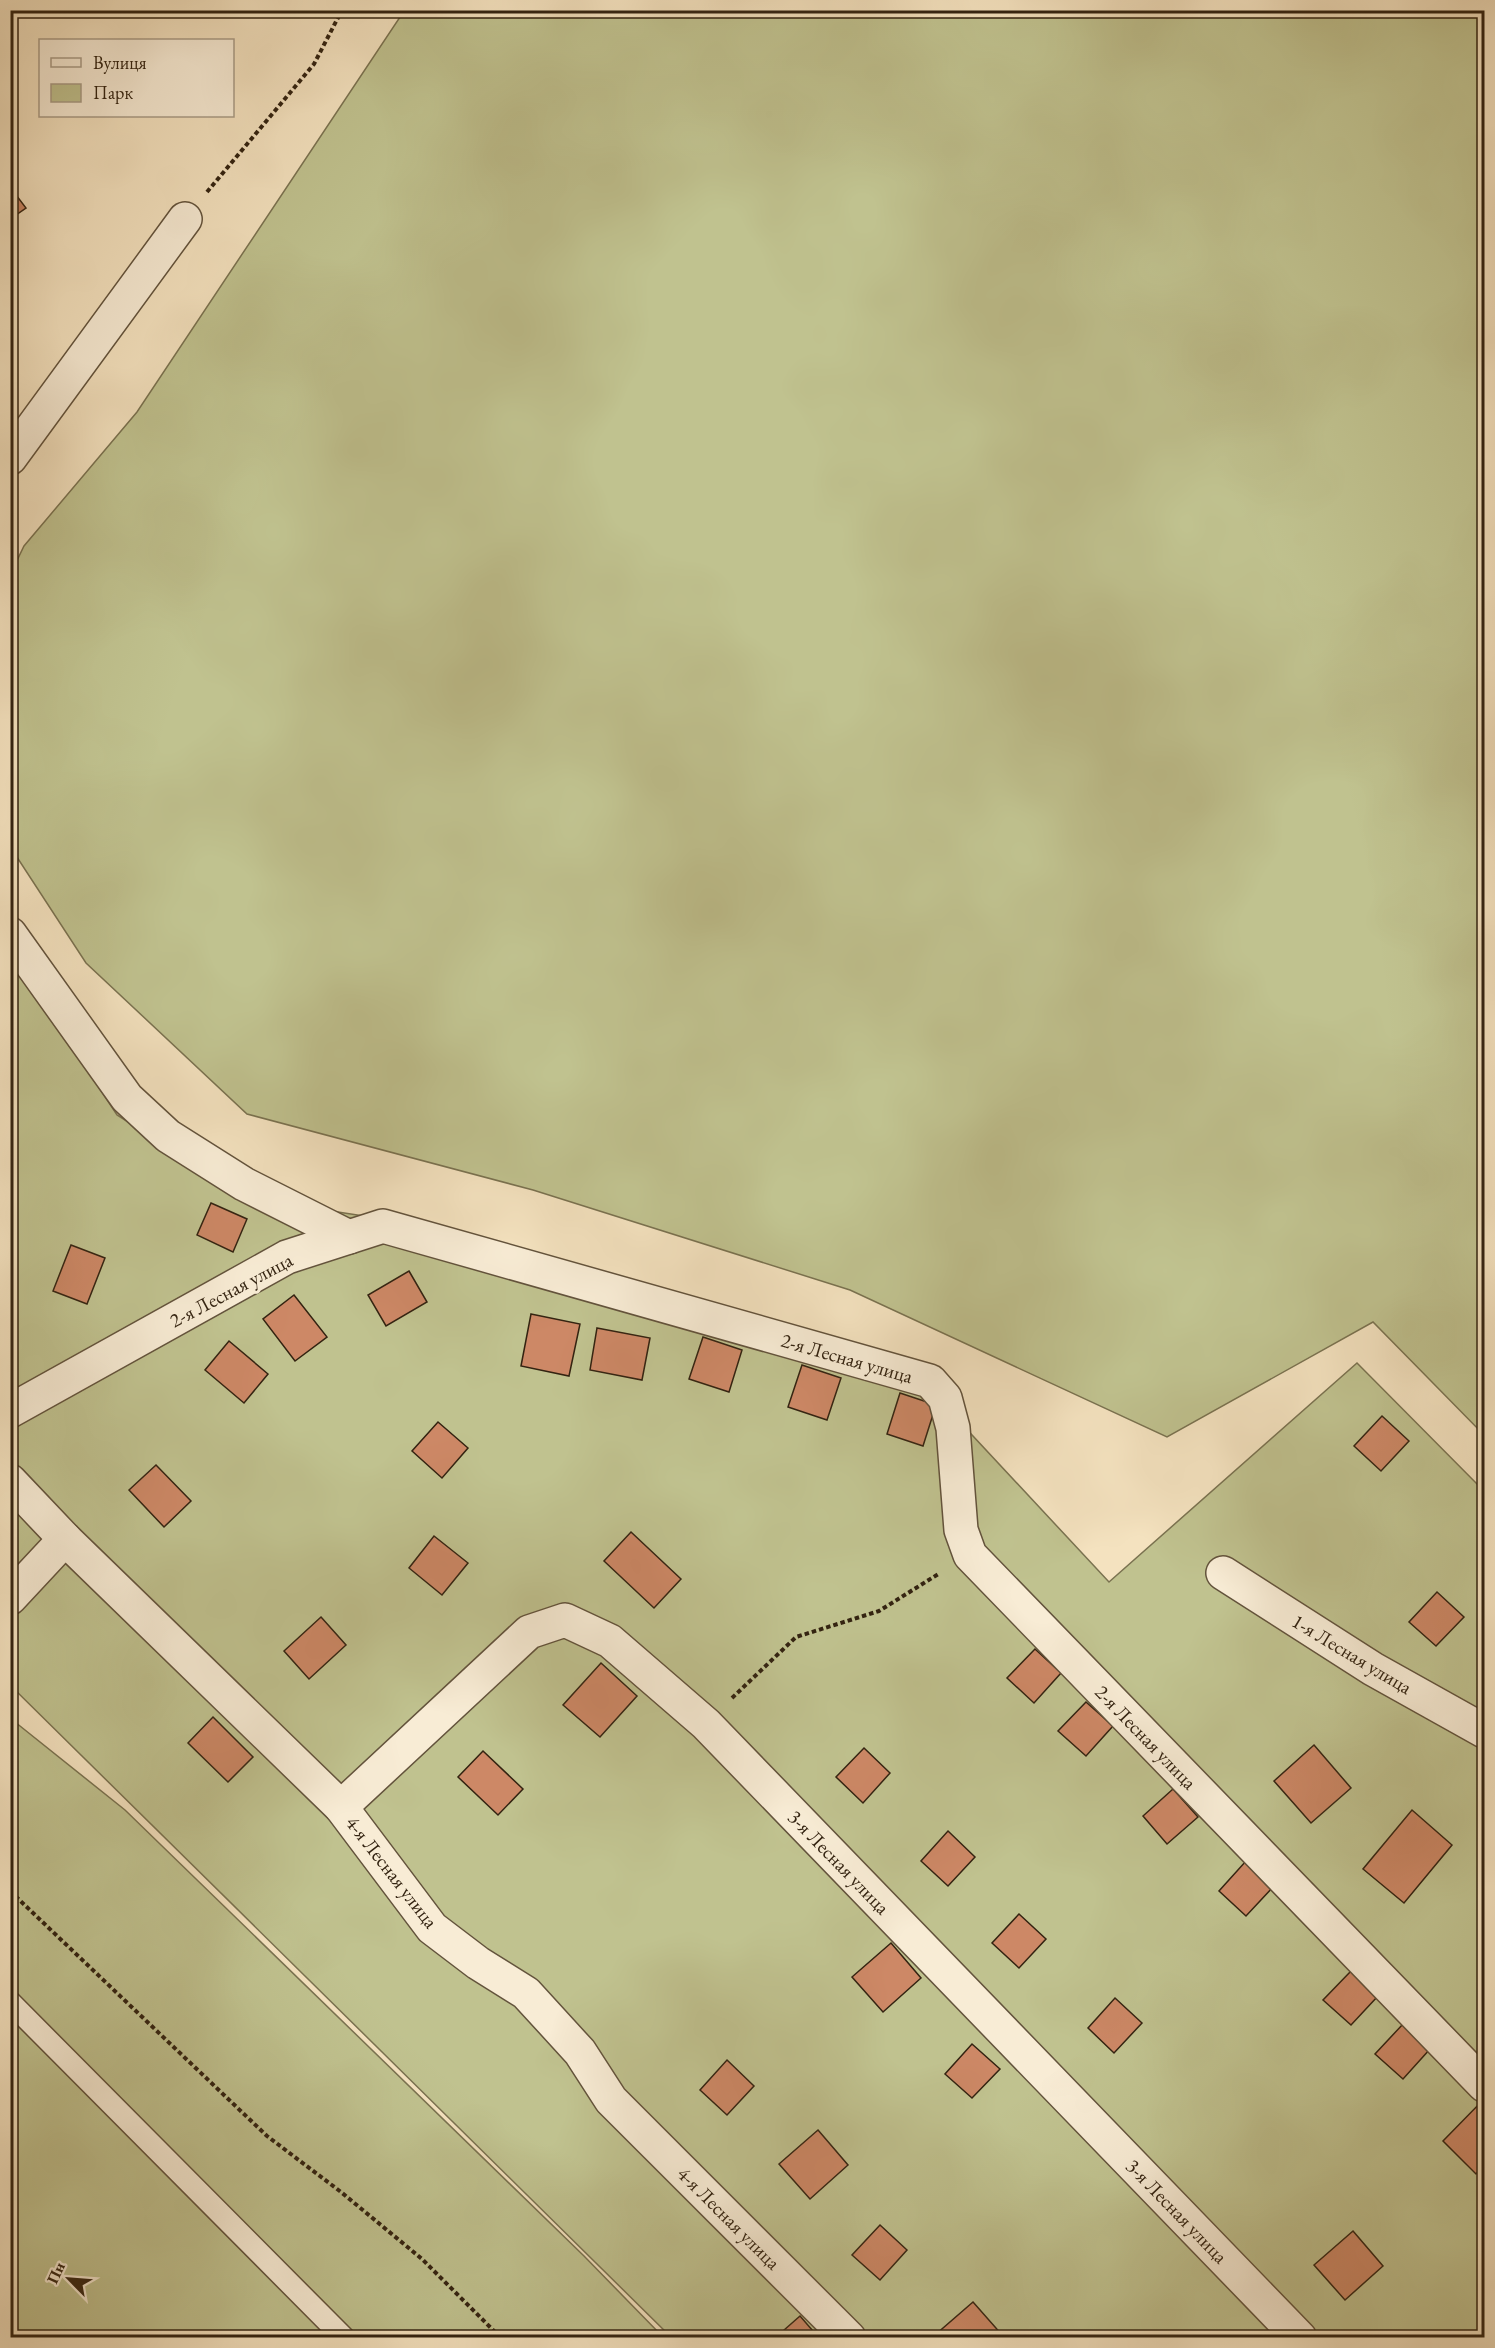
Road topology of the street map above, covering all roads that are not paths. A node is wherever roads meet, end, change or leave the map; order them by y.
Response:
1 (185, 219) road end
2 (10, 458) edge
3 (10, 934) edge
4 (349, 1237) junction
5 (10, 1411) edge
6 (10, 1481) edge
7 (65, 1539) junction
8 (1223, 1573) dead end
9 (10, 1598) edge
10 (1485, 1731) edge
11 (341, 1807) junction
12 (10, 2002) edge
13 (1485, 2085) edge
14 (344, 2337) edge
15 (849, 2337) edge
16 (1300, 2337) edge

1 - 2 street
3 - 4 street
4 - 5 street, 2-я Лесная улица
4 - 13 street, 2-я Лесная улица
6 - 7 street, 4-я Лесная улица
7 - 9 street
7 - 11 street, 4-я Лесная улица
8 - 10 street, 1-я Лесная улица
11 - 15 street, 4-я Лесная улица
11 - 16 street, 3-я Лесная улица
12 - 14 lane

